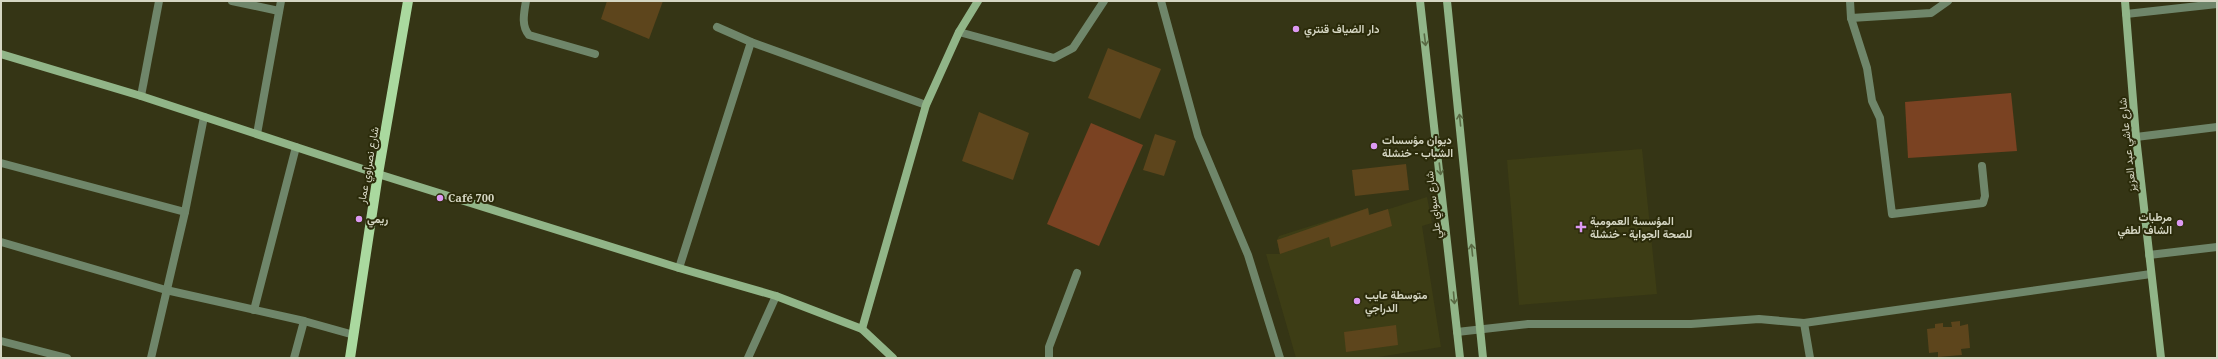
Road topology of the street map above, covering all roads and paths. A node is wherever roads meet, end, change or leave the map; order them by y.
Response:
1 (159, 1) edge
2 (232, 1) edge
3 (281, 1) edge
4 (408, 1) edge
5 (526, 1) edge
6 (978, 1) edge
7 (1104, 1) edge
8 (1161, 1) edge
9 (1420, 1) edge
10 (1448, 1) edge
11 (1850, 1) edge
12 (1948, 1) edge
13 (2125, 1) edge
14 (2217, 4) edge
15 (279, 11) junction
16 (2126, 14) junction
17 (1851, 18) junction
18 (717, 27) dead end
19 (959, 32) junction
20 (752, 42) junction
21 (1, 54) edge
22 (595, 54) dead end
23 (141, 96) junction
24 (926, 105) junction
25 (204, 117) junction
26 (2217, 128) edge
27 (257, 134) junction
28 (2136, 137) junction
29 (296, 147) junction
30 (1, 163) edge
31 (1982, 166) dead end
32 (378, 174) junction
33 (185, 212) junction
34 (1, 242) edge
35 (2217, 248) edge
36 (2149, 255) junction
37 (679, 268) junction
38 (1077, 273) dead end
39 (2151, 274) junction
40 (166, 290) junction
41 (776, 296) junction
42 (254, 310) junction
43 (304, 321) junction
44 (1804, 323) junction
45 (862, 329) junction
46 (1479, 329) junction
47 (1457, 332) junction
48 (354, 335) junction
49 (1, 341) edge
50 (67, 358) edge
51 (151, 358) edge
52 (294, 358) edge
53 (350, 358) edge
54 (748, 358) edge
55 (893, 358) edge
56 (1049, 358) edge
57 (1280, 358) edge
58 (1460, 358) edge
59 (1482, 358) edge
60 (1810, 358) edge
61 (2161, 358) edge

1 - 23 street
2 - 15 street
3 - 15 street
4 - 32 main road, شارع نصراوي عمار
5 - 22 street
6 - 19 main road
7 - 19 street
8 - 57 street
9 -> 47 main road, شارع سواي علي
46 -> 10 main road
11 - 17 street
12 - 17 street
13 - 16 main road, شارع عاشي عبد العزيز
14 - 16 street
15 - 27 street
16 - 28 main road, شارع عاشي عبد العزيز
17 - 31 street
18 - 20 street
19 - 24 main road
20 - 24 street
20 - 37 street
21 - 23 main road
23 - 25 main road
24 - 45 main road
25 - 27 main road
25 - 33 street
26 - 28 street
27 - 29 main road
28 - 36 main road, شارع عاشي عبد العزيز
29 - 32 main road
29 - 42 street
30 - 33 street
32 - 37 main road
32 - 48 main road, شارع نصراوي عمار
33 - 40 street
34 - 40 street
35 - 36 street
36 - 39 main road, شارع عاشي عبد العزيز
37 - 41 main road
38 - 56 street
39 - 44 street
39 - 61 main road, شارع عاشي عبد العزيز
40 - 42 street
40 - 51 street
41 - 45 main road
41 - 54 street
42 - 43 street
43 - 48 street
43 - 52 street
44 - 46 street
44 - 60 street
45 - 55 main road
46 - 47 street
46 - 59 main road
47 - 58 main road, شارع سواي علي
48 - 53 main road, شارع نصراوي عمار
49 - 50 street

